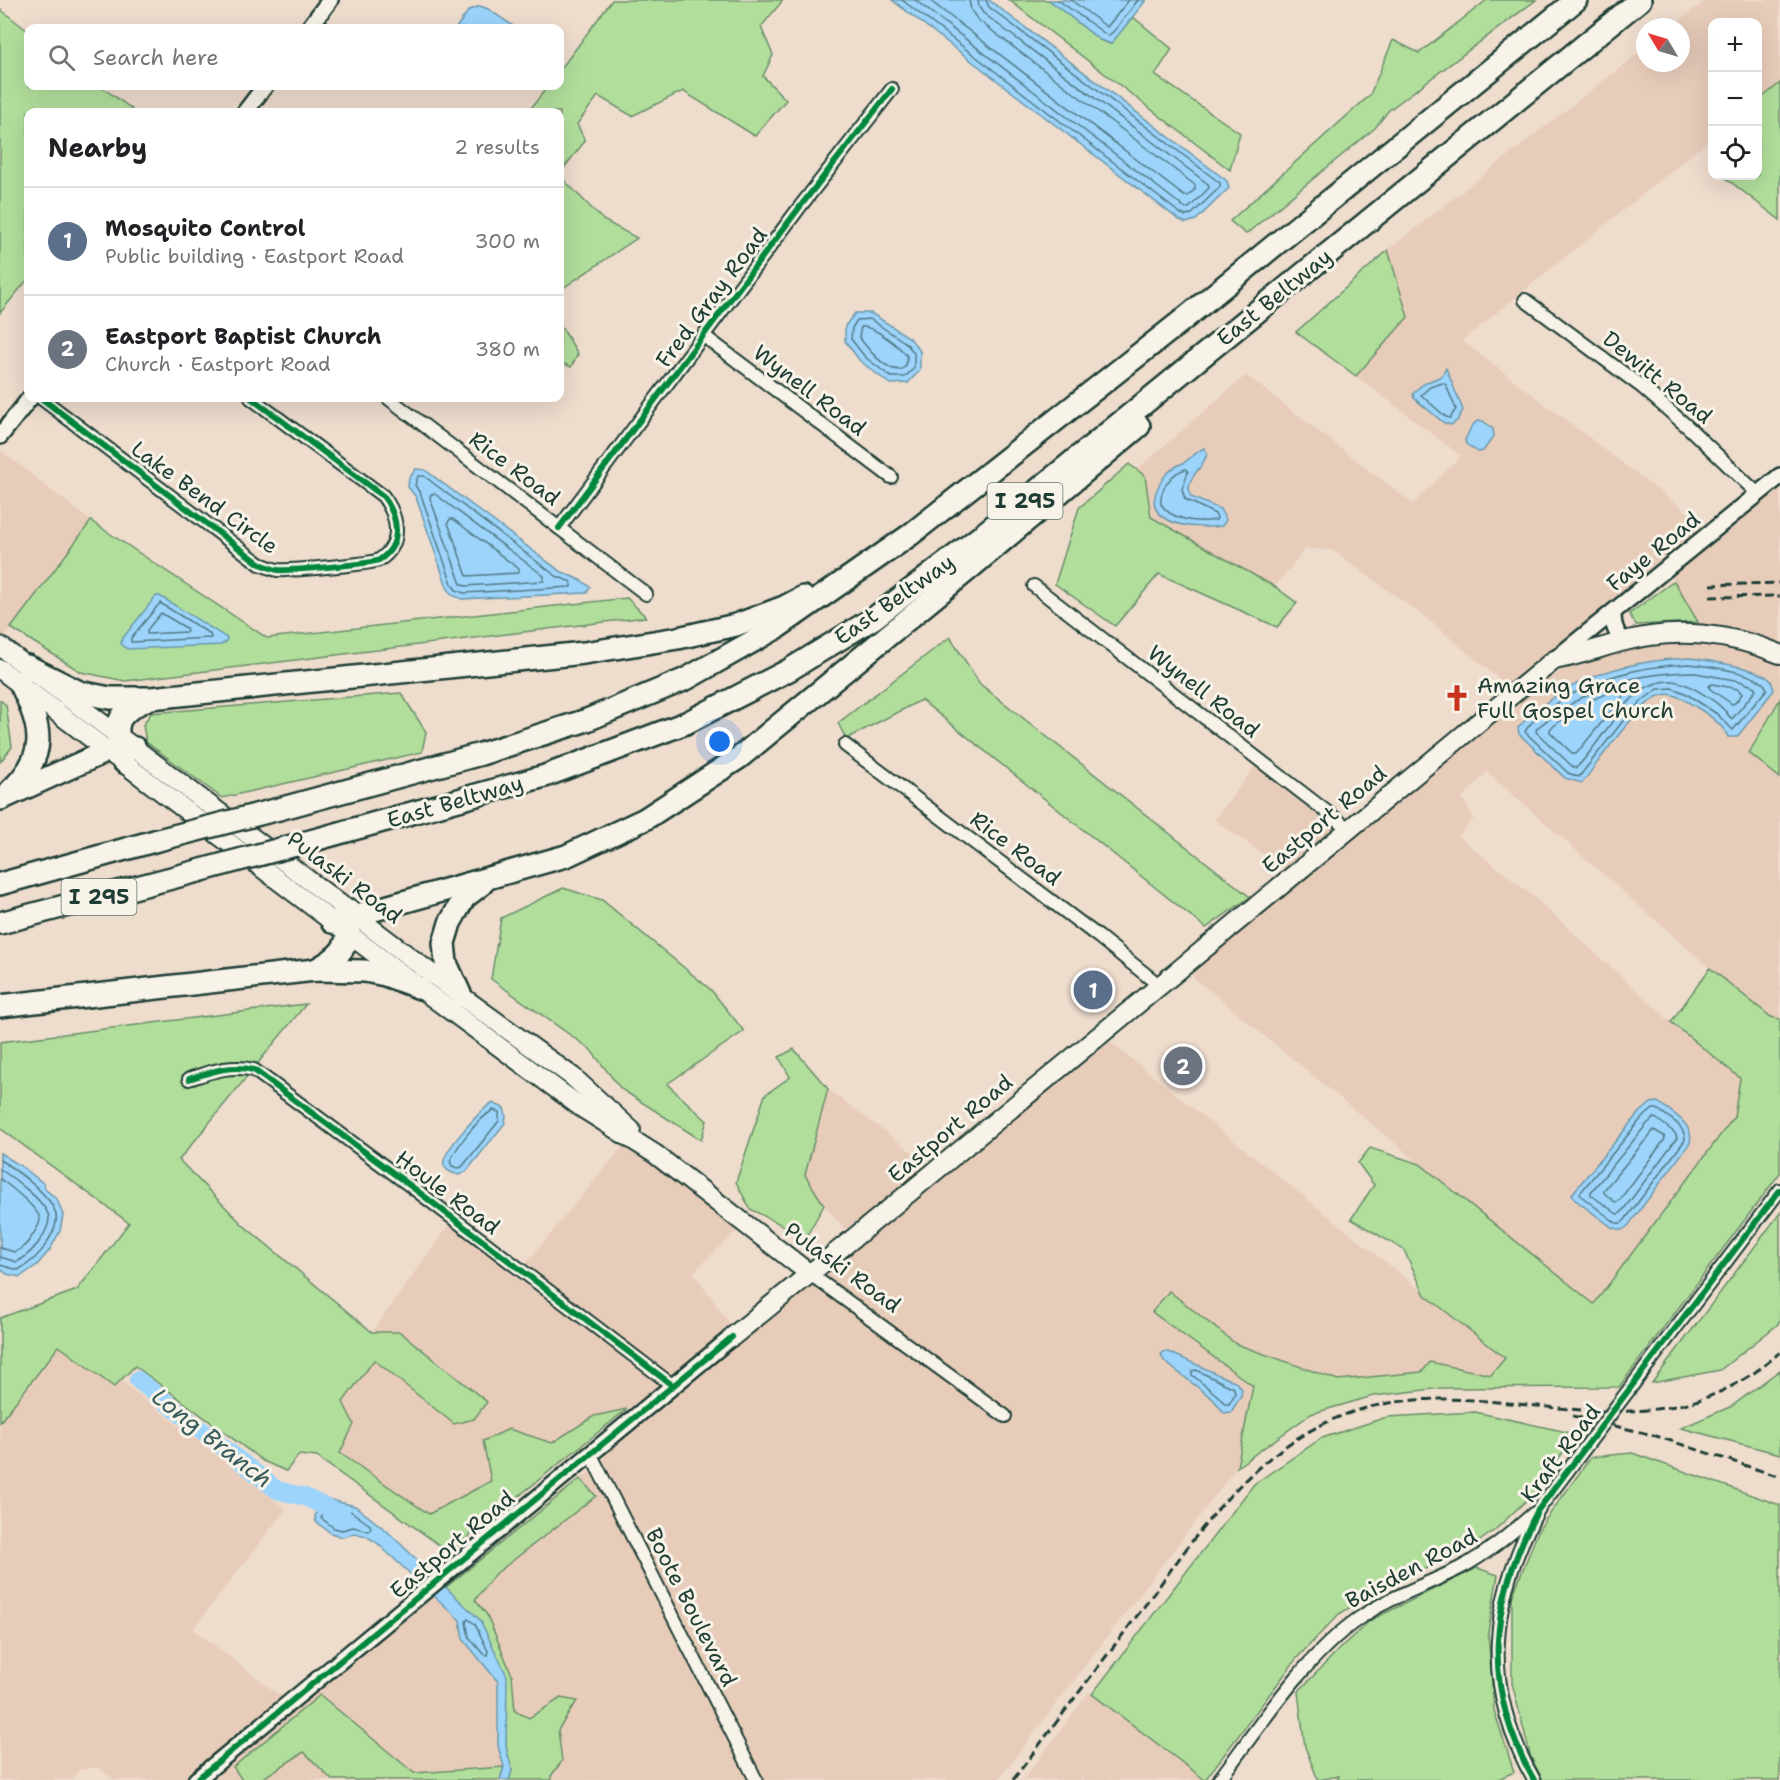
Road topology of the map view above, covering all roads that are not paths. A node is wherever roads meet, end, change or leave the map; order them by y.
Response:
1 (330, 0) edge
2 (1576, 0) edge
3 (1640, 0) edge
4 (312, 24) edge
5 (892, 89) dead end
6 (262, 90) edge
7 (248, 108) edge
8 (1451, 153) junction
9 (1524, 300) dead end
10 (704, 336) junction
11 (27, 402) edge
12 (46, 402) edge
13 (256, 402) edge
14 (393, 402) edge
15 (0, 436) edge
16 (1780, 476) edge
17 (891, 477) dead end
18 (1758, 494) junction
19 (559, 528) junction
20 (910, 535) junction
21 (1034, 586) dead end
22 (646, 594) dead end
23 (1613, 613) junction
24 (1623, 641) junction
25 (0, 646) edge
26 (1780, 654) edge
27 (1554, 660) junction
28 (0, 669) edge
29 (24, 676) junction
30 (151, 698) junction
31 (845, 745) dead end
32 (121, 749) junction
33 (1, 799) edge
34 (1349, 829) junction
35 (487, 880) junction
36 (0, 884) edge
37 (347, 920) junction
38 (0, 923) edge
39 (315, 970) junction
40 (1160, 986) junction
41 (420, 988) junction
42 (461, 996) junction
43 (0, 1006) edge
44 (189, 1079) dead end
45 (655, 1154) junction
46 (1780, 1190) edge
47 (810, 1274) junction
48 (732, 1337) joint
49 (672, 1385) junction
50 (1005, 1416) dead end
51 (590, 1453) junction
52 (1538, 1510) junction
53 (1495, 1546) junction
54 (1516, 1554) junction
55 (196, 1780) edge
56 (756, 1780) edge
57 (1219, 1780) edge
58 (1534, 1780) edge

1 - 4 street
2 - 20 highway, East Beltway / I 295
3 - 8 highway, East Beltway / I 295
5 - 10 street, Fred Gray Road
6 - 7 street
8 - 35 highway
8 - 38 highway, East Beltway / I 295, bridge
9 - 18 street, Dewitt Road
10 - 17 street, Wynell Road
10 - 19 street, Fred Gray Road
11 - 15 street
12 - 13 street, Lake Bend Circle
14 - 19 street, Rice Road
16 - 18 street, Faye Road
18 - 23 street, Faye Road
19 - 22 street, Rice Road
20 - 30 highway
20 - 36 highway, East Beltway / I 295, bridge
21 - 34 street, Wynell Road
23 - 24 street
23 - 27 street, Faye Road
24 - 26 main road, Eastport Road
24 - 27 main road, Eastport Road
25 - 29 main road, Pulaski Road
27 - 34 main road, Eastport Road
28 - 29 main road, Pulaski Road
29 - 30 highway
29 - 32 main road, Pulaski Road
29 - 33 highway
30 - 32 highway
31 - 40 street, Rice Road
32 - 33 highway
32 - 37 main road, Pulaski Road
34 - 40 main road, Eastport Road
35 - 37 highway
35 - 42 highway
37 - 39 highway
37 - 41 main road, Pulaski Road
37 - 42 main road, Pulaski Road
39 - 41 highway
39 - 43 highway
40 - 47 main road, Eastport Road
41 - 45 main road, Pulaski Road
42 - 45 main road, Pulaski Road
44 - 49 street, Houle Road
45 - 47 main road, Pulaski Road
46 - 52 street, Kraft Road
47 - 48 main road, Eastport Road
47 - 50 street, Pulaski Road
48 - 49 street, Eastport Road
49 - 51 street, Eastport Road
51 - 55 street, Eastport Road
51 - 56 street, Boote Boulevard
52 - 53 street, Baisden Road
52 - 54 street, Kraft Road
53 - 54 street
53 - 57 street, Baisden Road
54 - 58 street, Kraft Road

